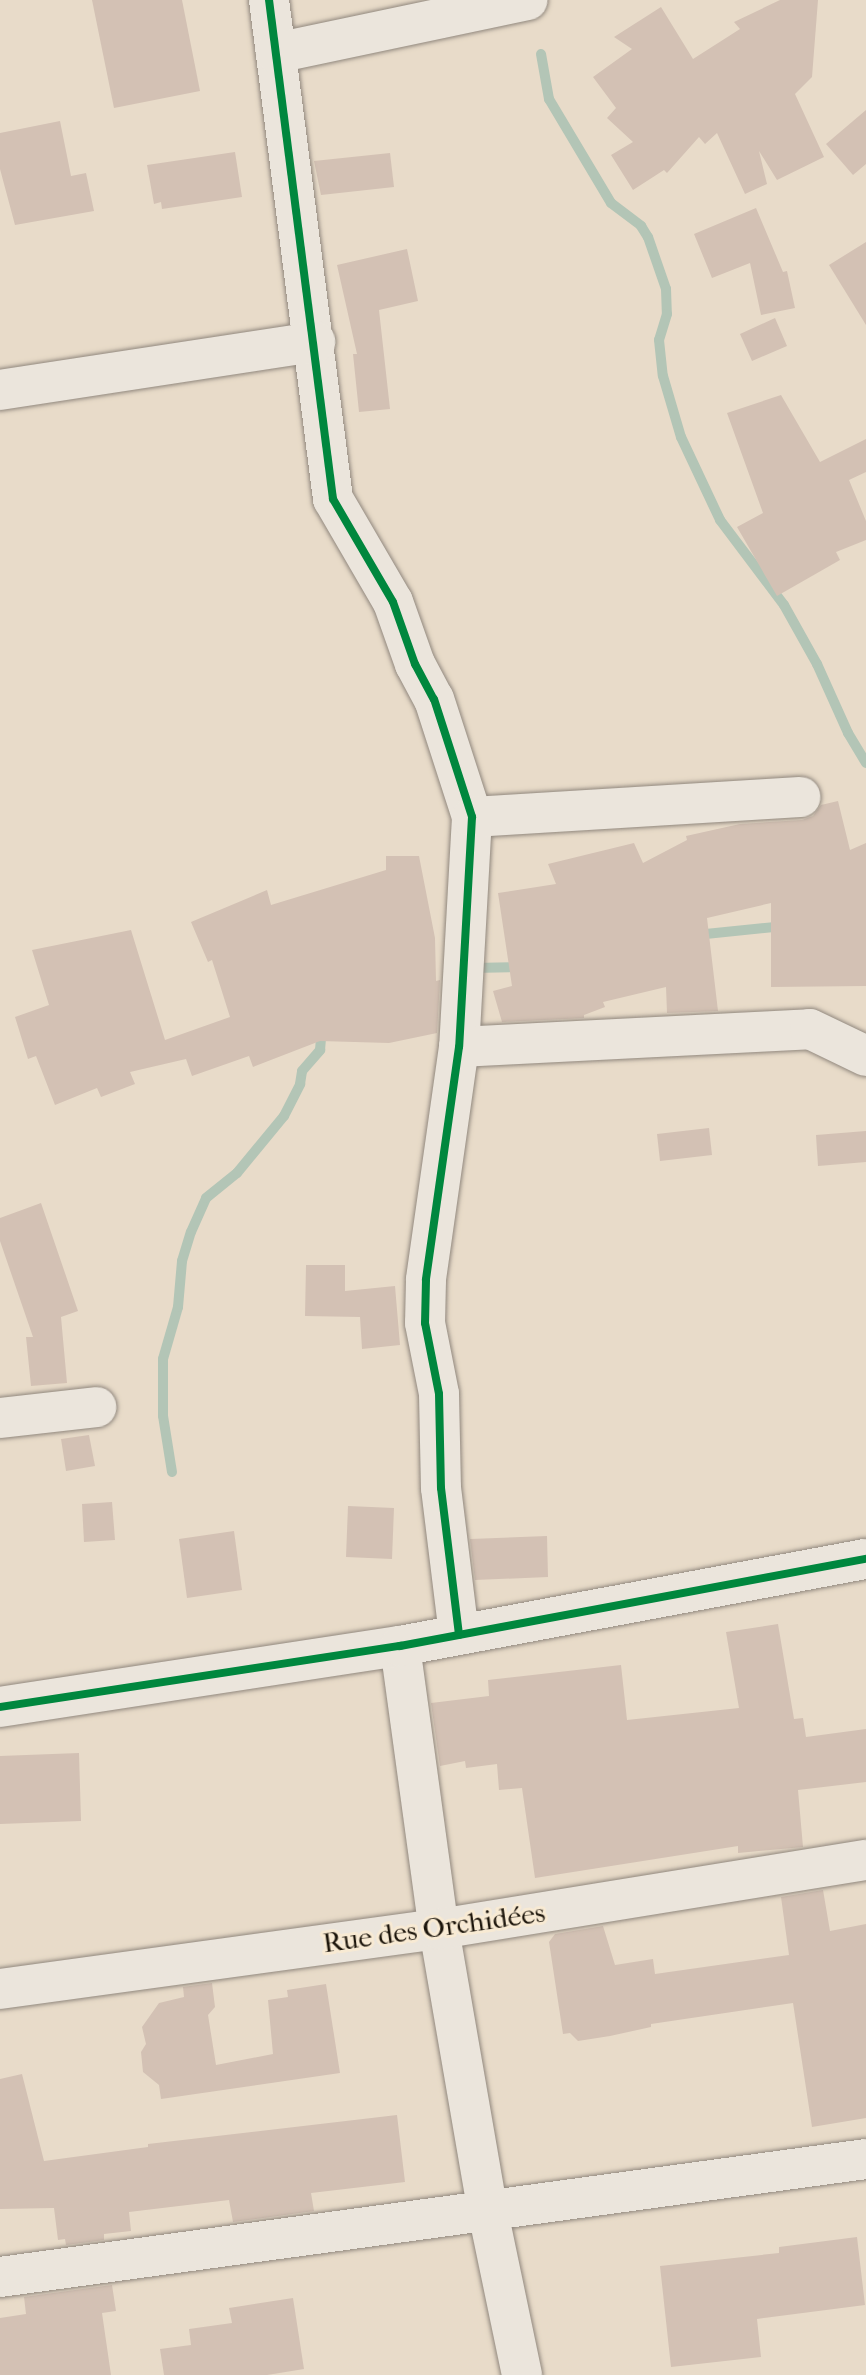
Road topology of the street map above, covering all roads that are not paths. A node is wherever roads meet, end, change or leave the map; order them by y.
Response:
1 (269, 0) edge
2 (527, 0) edge
3 (276, 53) junction
4 (315, 342) junction
5 (0, 390) edge
6 (800, 797) dead end
7 (472, 817) junction
8 (459, 1047) junction
9 (866, 1056) edge
10 (96, 1407) dead end
11 (0, 1418) edge
12 (866, 1559) edge
13 (459, 1635) junction
14 (400, 1646) junction
15 (0, 1707) edge
16 (866, 1860) edge
17 (439, 1929) junction
18 (0, 1989) edge
19 (866, 2159) edge
20 (488, 2212) junction
21 (0, 2277) edge
22 (522, 2375) edge

1 - 3 street
2 - 3 street
3 - 4 street
4 - 5 street
4 - 7 street
6 - 7 street
7 - 8 street
8 - 9 street
8 - 13 street
10 - 11 street
12 - 13 street
13 - 14 street
14 - 15 street
14 - 17 street
16 - 17 street, Rue des Orchidées
17 - 18 street, Rue des Orchidées
17 - 20 street
19 - 20 street
20 - 21 street
20 - 22 street

